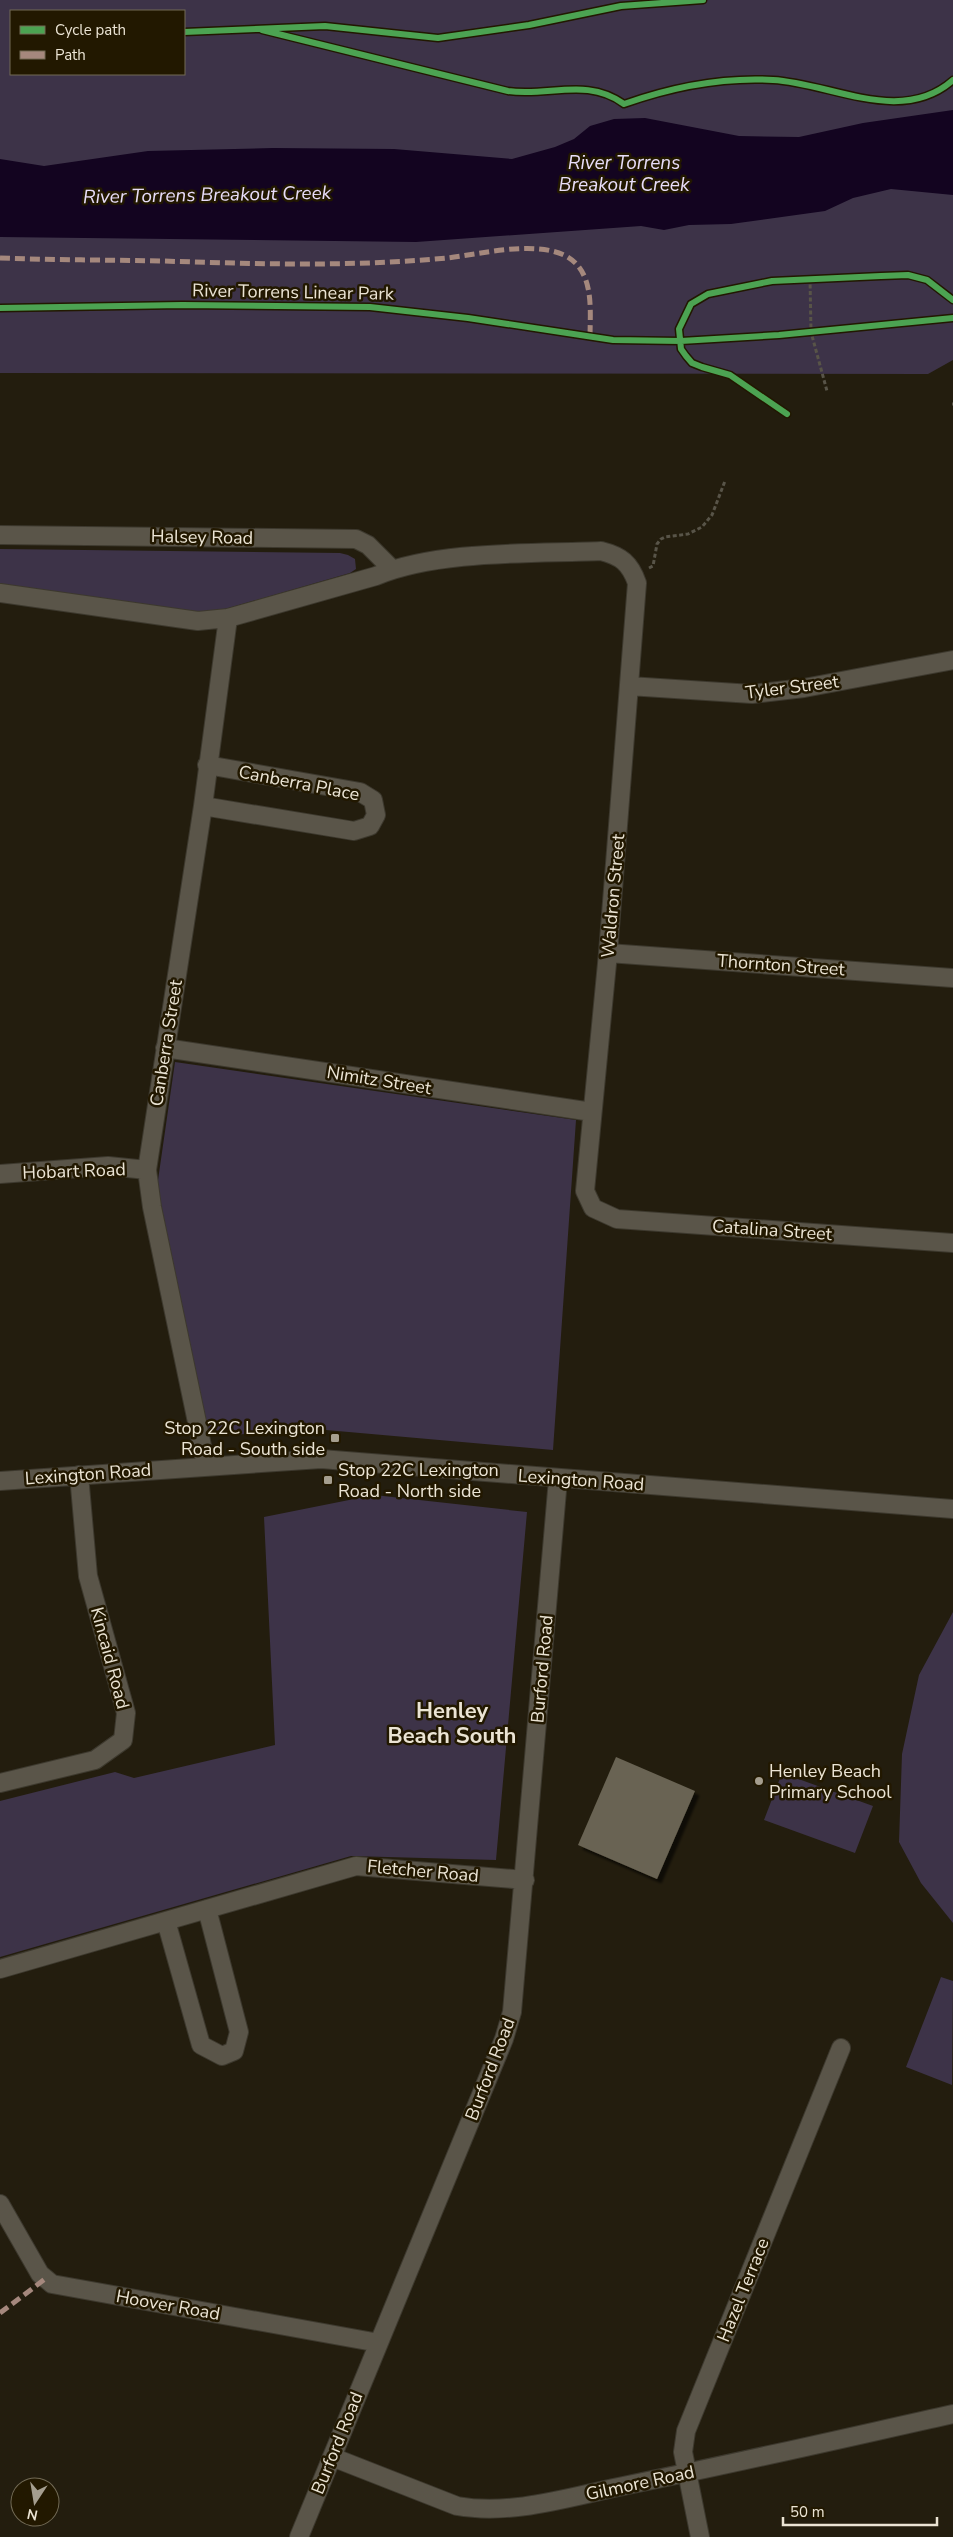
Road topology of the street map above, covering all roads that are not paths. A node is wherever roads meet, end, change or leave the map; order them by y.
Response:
1 (0, 535) edge
2 (392, 570) junction
3 (0, 593) edge
4 (228, 618) junction
5 (953, 660) edge
6 (629, 686) junction
7 (207, 765) junction
8 (203, 806) junction
9 (608, 953) junction
10 (953, 978) edge
11 (165, 1048) junction
12 (592, 1112) junction
13 (147, 1170) junction
14 (0, 1174) edge
15 (593, 1208) joint
16 (953, 1242) edge
17 (206, 1465) junction
18 (79, 1475) junction
19 (558, 1479) junction
20 (0, 1481) edge
21 (953, 1509) edge
22 (0, 1783) edge
23 (525, 1880) junction
24 (208, 1909) junction
25 (166, 1921) junction
26 (0, 1969) edge
27 (841, 2048) dead end
28 (0, 2204) edge
29 (379, 2343) junction
30 (953, 2414) edge
31 (332, 2457) junction
32 (686, 2474) junction
33 (299, 2537) edge
34 (700, 2537) edge

1 - 2 street, Halsey Road
2 - 4 street
2 - 6 street, Waldron Street
3 - 4 street
4 - 7 street, Canberra Street
5 - 6 street, Tyler Street
6 - 9 street, Waldron Street
7 - 8 street, Canberra Street
7 - 8 street, Canberra Place
8 - 11 street, Canberra Street
9 - 10 street, Thornton Street
9 - 12 street, Waldron Street
11 - 12 street, Nimitz Street
11 - 13 street, Canberra Street
12 - 15 street, Waldron Street
13 - 14 street, Hobart Road
13 - 17 street, Canberra Street
15 - 16 street, Catalina Street
17 - 18 street, Lexington Road
17 - 19 street, Lexington Road
18 - 20 street, Lexington Road
18 - 22 street, Kincaid Road
19 - 21 street, Lexington Road
19 - 23 street, Burford Road
23 - 24 street, Fletcher Road
23 - 29 street, Burford Road
24 - 25 street, Fletcher Road
24 - 25 street
25 - 26 street, Fletcher Road
27 - 32 street, Hazel Terrace
28 - 29 street, Hoover Road
29 - 31 street, Burford Road
30 - 32 street, Gilmore Road
31 - 32 street, Gilmore Road
31 - 33 street, Burford Road
32 - 34 street, Hazel Terrace

